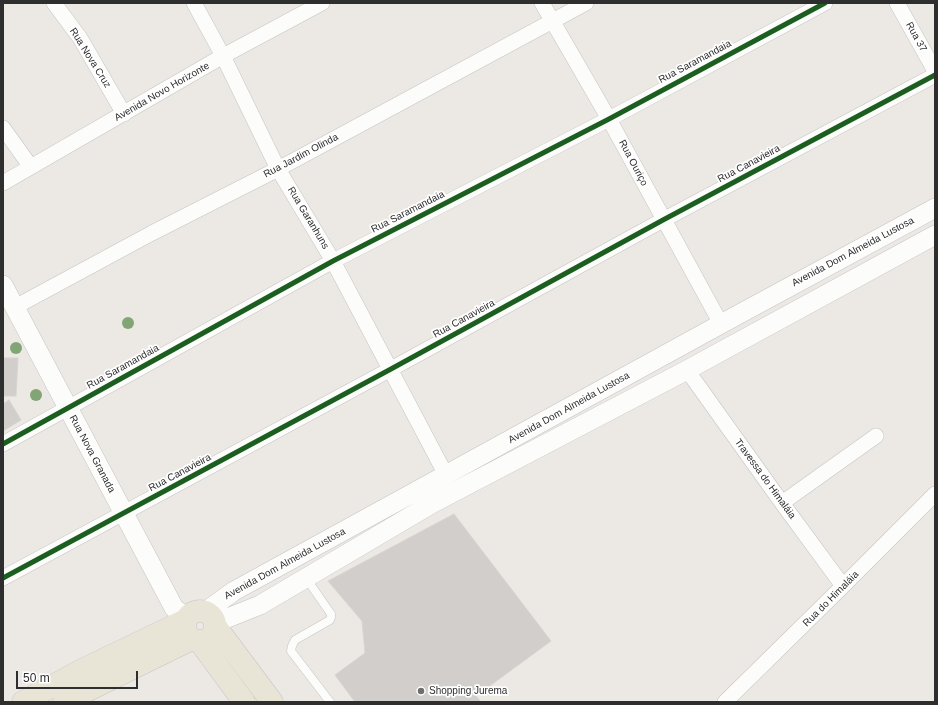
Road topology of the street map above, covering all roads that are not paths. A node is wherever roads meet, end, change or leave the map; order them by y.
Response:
1 (54, 3) edge
2 (194, 3) edge
3 (322, 3) edge
4 (542, 3) edge
5 (586, 3) edge
6 (825, 3) edge
7 (897, 3) edge
8 (552, 22) junction
9 (223, 56) junction
10 (935, 71) edge
11 (935, 75) edge
12 (124, 114) junction
13 (609, 119) junction
14 (3, 128) edge
15 (31, 168) junction
16 (278, 169) junction
17 (3, 183) edge
18 (933, 214) edge
19 (663, 220) junction
20 (935, 235) edge
21 (333, 261) junction
22 (3, 285) edge
23 (15, 307) junction
24 (720, 324) junction
25 (391, 369) junction
26 (687, 370) junction
27 (68, 408) junction
28 (876, 436) dead end
29 (3, 444) edge
30 (446, 475) junction
31 (935, 494) edge
32 (782, 503) junction
33 (124, 514) junction
34 (3, 578) edge
35 (306, 578) junction
36 (844, 586) junction
37 (200, 626) junction
38 (23, 702) edge
39 (64, 702) edge
40 (244, 702) edge
41 (272, 702) edge
42 (330, 702) edge
43 (725, 702) edge

1 - 12 street, Rua Nova Cruz
2 - 9 street, Rua Garanhuns
3 - 9 street, Avenida Novo Horizonte
4 - 8 street, Rua Ouriço
5 - 8 street, Rua Jardim Olinda
6 - 13 street, Rua Saramandaia
7 - 10 street, Rua 37
8 - 13 street, Rua Ouriço
8 - 16 street, Rua Jardim Olinda
9 - 12 street, Avenida Novo Horizonte
9 - 16 street, Rua Garanhuns
11 - 19 street, Rua Canavieira
12 - 15 street, Avenida Novo Horizonte
13 - 19 street, Rua Ouriço
13 - 21 street, Rua Saramandaia
14 - 15 street
15 - 17 street, Avenida Novo Horizonte
16 - 21 street, Rua Garanhuns
16 - 23 street, Rua Jardim Olinda
18 - 24 street, Avenida Dom Almeida Lustosa
19 - 24 street, Rua Ouriço
19 - 25 street, Rua Canavieira
20 - 26 street, Avenida Dom Almeida Lustosa
21 - 25 street, Rua Garanhuns
21 - 27 street, Rua Saramandaia
22 - 23 street, Rua Nova Granada
23 - 27 street, Rua Nova Granada
24 - 30 street, Avenida Dom Almeida Lustosa
25 - 30 street, Rua Garanhuns
25 - 33 street, Rua Canavieira
26 - 32 street, Travessa do Himaláia
26 - 35 street, Avenida Dom Almeida Lustosa
27 - 29 street, Rua Saramandaia
27 - 33 street, Rua Nova Granada
28 - 32 street
30 - 37 street, Avenida Dom Almeida Lustosa
31 - 36 street, Rua do Himaláia
32 - 36 street, Travessa do Himaláia
33 - 34 street, Rua Canavieira
33 - 37 street, Rua Nova Granada
35 - 37 street, Avenida Dom Almeida Lustosa
35 - 42 lane
36 - 43 street, Rua do Himaláia
37 - 38 main road, Avenida Dom Almeida Lustosa
37 - 39 main road, Avenida Dom Almeida Lustosa
37 - 40 main road
37 - 41 main road

